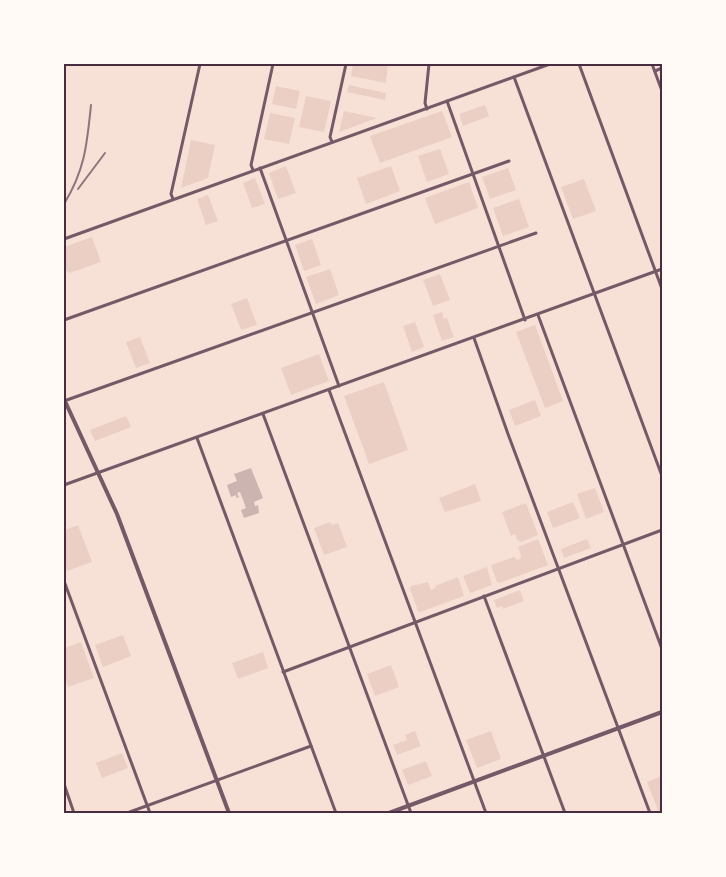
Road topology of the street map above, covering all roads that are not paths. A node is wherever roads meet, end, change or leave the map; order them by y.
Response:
1 (200, 64) edge
2 (273, 64) edge
3 (346, 64) edge
4 (429, 64) edge
5 (550, 64) edge
6 (579, 64) edge
7 (652, 64) edge
8 (539, 66) edge
9 (662, 68) edge
10 (655, 71) junction
11 (514, 77) junction
12 (662, 91) edge
13 (447, 101) junction
14 (427, 109) junction
15 (332, 142) junction
16 (509, 161) dead end
17 (260, 168) junction
18 (253, 170) junction
19 (473, 173) junction
20 (173, 199) junction
21 (536, 233) dead end
22 (64, 239) edge
23 (286, 240) junction
24 (499, 246) junction
25 (662, 269) edge
26 (656, 271) junction
27 (662, 289) edge
28 (595, 294) junction
29 (312, 313) junction
30 (538, 315) junction
31 (64, 320) edge
32 (525, 320) junction
33 (474, 338) junction
34 (338, 386) junction
35 (329, 390) junction
36 (64, 401) edge
37 (263, 414) junction
38 (196, 438) junction
39 (98, 472) junction
40 (662, 476) edge
41 (64, 485) edge
42 (662, 530) edge
43 (624, 544) junction
44 (559, 568) junction
45 (64, 582) edge
46 (484, 596) junction
47 (416, 622) junction
48 (349, 647) junction
49 (662, 649) edge
50 (283, 672) junction
51 (662, 712) edge
52 (619, 728) junction
53 (311, 746) junction
54 (544, 756) junction
55 (217, 781) junction
56 (474, 781) junction
57 (64, 784) edge
58 (147, 806) junction
59 (408, 806) junction
60 (74, 813) edge
61 (127, 813) edge
62 (150, 813) edge
63 (229, 813) edge
64 (336, 813) edge
65 (389, 813) edge
66 (411, 813) edge
67 (486, 813) edge
68 (565, 813) edge
69 (650, 813) edge

1 - 20 street
2 - 18 street
3 - 15 street
4 - 14 street
5 - 8 street
6 - 26 street
7 - 10 street
8 - 11 street
9 - 10 street
10 - 12 street
11 - 13 street
11 - 28 street
13 - 14 street
13 - 19 street
14 - 15 street
15 - 17 street
16 - 19 street
17 - 18 street
17 - 23 street
18 - 20 street
19 - 23 street
19 - 24 street
20 - 22 street
21 - 24 street
23 - 29 street
23 - 31 street
24 - 29 street
24 - 32 street
25 - 26 street
26 - 27 street
26 - 28 street
28 - 30 street
28 - 40 street
29 - 34 street
29 - 36 street
30 - 32 street
30 - 43 street
32 - 33 street
33 - 34 street
33 - 44 street
34 - 35 street
35 - 37 street
35 - 47 street
36 - 39 street
37 - 38 street
37 - 48 street
38 - 39 street
38 - 50 street
39 - 41 street
39 - 55 street
42 - 43 street
43 - 44 street
43 - 49 street
44 - 46 street
44 - 52 street
45 - 58 street
46 - 47 street
46 - 54 street
47 - 48 street
47 - 56 street
48 - 50 street
48 - 59 street
50 - 53 street
51 - 52 street
52 - 54 street
52 - 69 street
53 - 55 street
53 - 64 street
54 - 56 street
54 - 68 street
55 - 58 street
55 - 63 street
56 - 59 street
56 - 67 street
57 - 60 street
58 - 61 street
58 - 62 street
59 - 65 street
59 - 66 street

